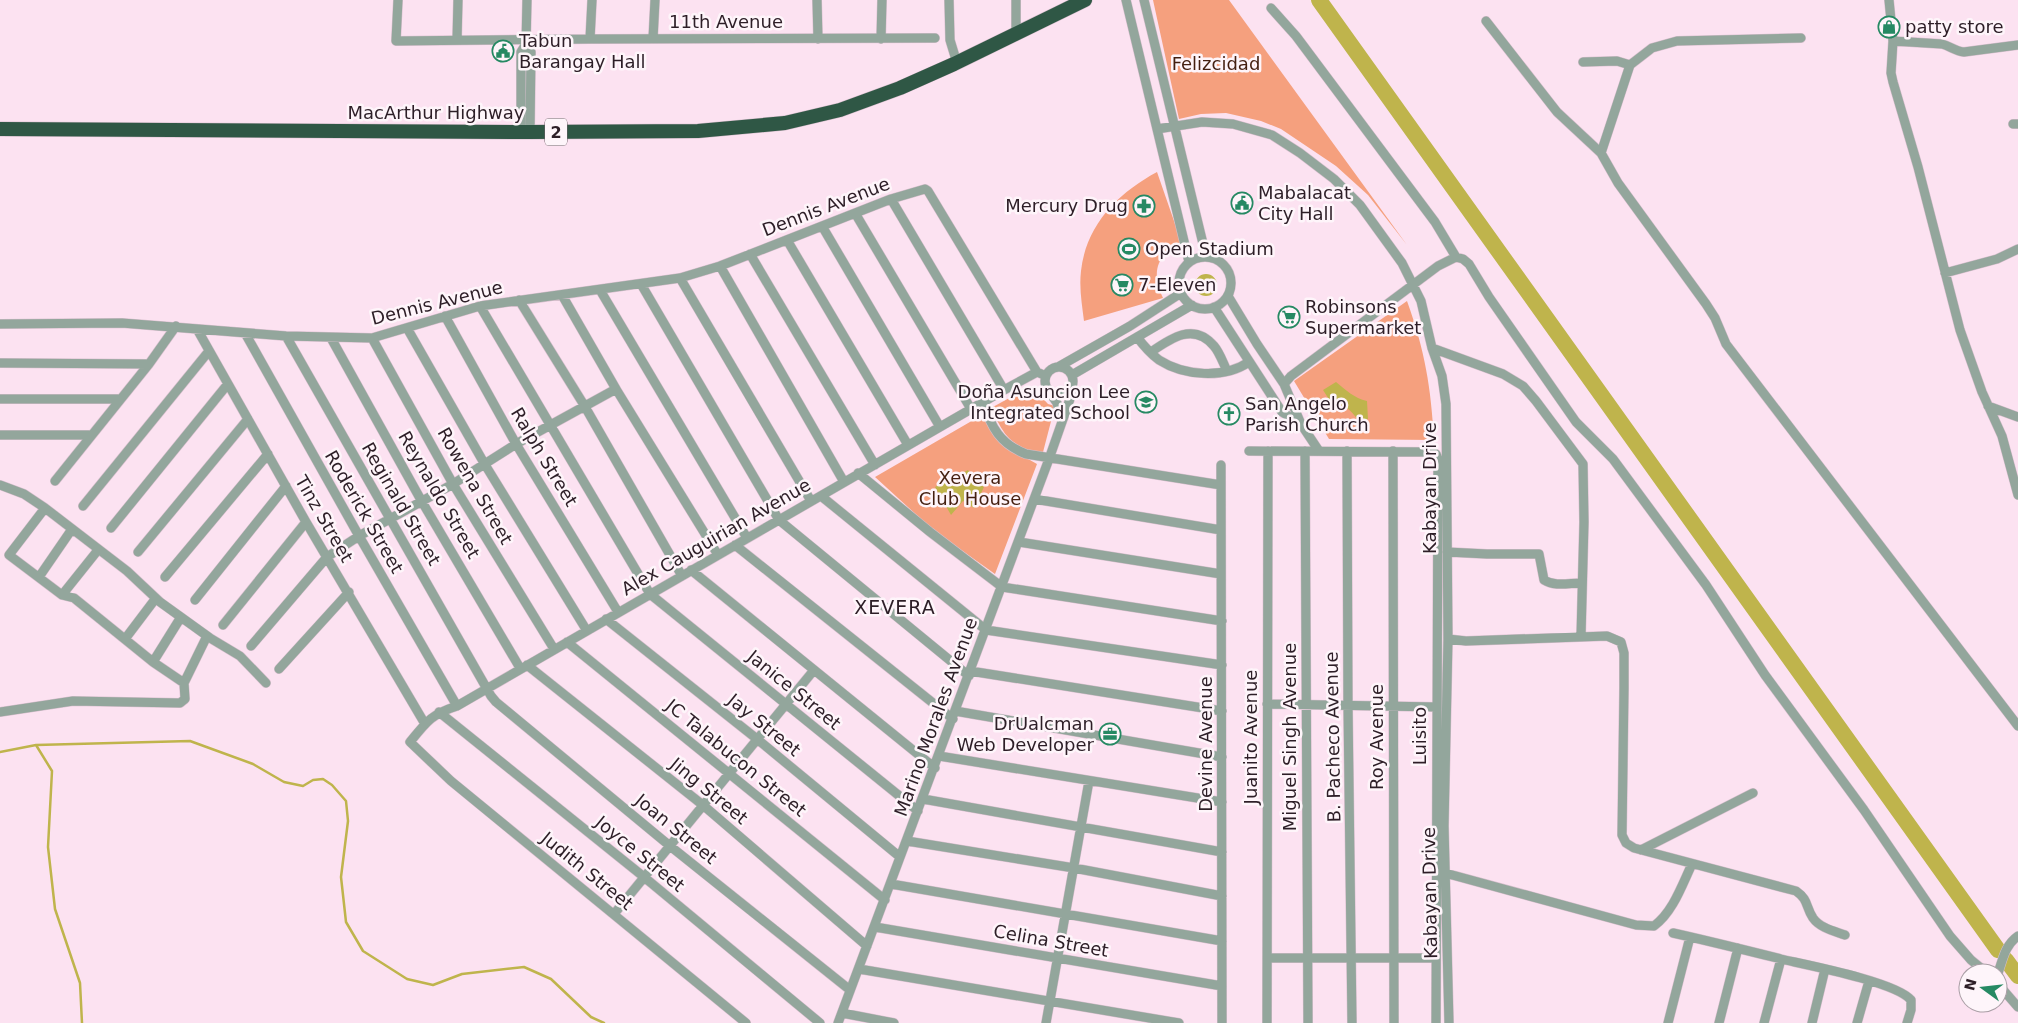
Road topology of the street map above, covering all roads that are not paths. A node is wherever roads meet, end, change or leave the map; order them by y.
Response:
1 (398, 0) edge
2 (458, 0) edge
3 (527, 0) edge
4 (592, 0) edge
5 (655, 0) edge
6 (817, 0) edge
7 (882, 0) edge
8 (949, 0) edge
9 (1016, 0) edge
10 (1085, 0) edge
11 (1126, 0) edge
12 (1144, 0) edge
13 (1889, 0) edge
14 (1271, 8) dead end
15 (1486, 21) dead end
16 (1016, 34) junction
17 (590, 38) junction
18 (936, 38) dead end
19 (1801, 38) dead end
20 (653, 39) junction
21 (818, 39) junction
22 (880, 39) junction
23 (456, 40) junction
24 (1892, 41) junction
25 (526, 42) junction
26 (2018, 45) edge
27 (957, 62) junction
28 (1583, 62) dead end
29 (1630, 65) junction
30 (1174, 126) junction
31 (0, 129) edge
32 (1157, 129) junction
33 (526, 132) junction
34 (1601, 153) junction
35 (891, 199) junction
36 (855, 213) junction
37 (822, 226) junction
38 (787, 240) junction
39 (2018, 249) edge
40 (750, 254) junction
41 (1206, 256) junction
42 (1456, 257) junction
43 (1190, 262) junction
44 (720, 266) junction
45 (1945, 273) junction
46 (680, 278) junction
47 (641, 284) junction
48 (1412, 284) junction
49 (600, 290) junction
50 (1181, 293) junction
51 (562, 295) junction
52 (1228, 296) junction
53 (519, 300) junction
54 (1192, 305) junction
55 (480, 306) junction
56 (1214, 307) junction
57 (445, 316) junction
58 (0, 324) edge
59 (176, 326) junction
60 (407, 328) junction
61 (197, 329) junction
62 (245, 333) junction
63 (286, 336) junction
64 (1137, 337) junction
65 (331, 338) junction
66 (372, 338) junction
67 (1432, 348) junction
68 (209, 351) junction
69 (1151, 352) junction
70 (1249, 362) junction
71 (0, 363) edge
72 (149, 364) junction
73 (1058, 366) junction
74 (1227, 371) junction
75 (1042, 374) junction
76 (1072, 375) junction
77 (1284, 384) junction
78 (227, 385) junction
79 (616, 389) junction
80 (1071, 389) junction
81 (1004, 390) junction
82 (1049, 391) junction
83 (120, 398) junction
84 (0, 399) edge
85 (983, 402) junction
86 (584, 405) junction
87 (1988, 406) junction
88 (971, 409) junction
89 (2018, 417) edge
90 (248, 419) junction
91 (1062, 423) junction
92 (1300, 424) junction
93 (550, 426) junction
94 (940, 427) junction
95 (0, 435) edge
96 (90, 435) junction
97 (516, 444) junction
98 (908, 445) junction
99 (1249, 451) dead end
100 (1268, 451) junction
101 (1305, 451) junction
102 (1319, 451) junction
103 (1347, 451) junction
104 (1393, 451) junction
105 (268, 454) junction
106 (1050, 458) junction
107 (484, 463) junction
108 (875, 464) junction
109 (1221, 465) dead end
110 (858, 473) junction
111 (55, 481) dead end
112 (844, 482) junction
113 (453, 484) junction
114 (0, 485) edge
115 (1221, 485) junction
116 (286, 486) junction
117 (2018, 495) edge
118 (821, 496) junction
119 (1034, 499) junction
120 (421, 500) junction
121 (811, 502) junction
122 (83, 506) dead end
123 (45, 508) junction
124 (391, 518) junction
125 (779, 520) junction
126 (306, 522) junction
127 (111, 528) dead end
128 (72, 529) junction
129 (1221, 530) junction
130 (359, 536) junction
131 (748, 538) junction
132 (1019, 542) junction
133 (735, 545) junction
134 (98, 550) junction
135 (138, 552) dead end
136 (1447, 552) junction
137 (718, 555) junction
138 (327, 557) junction
139 (691, 570) junction
140 (1221, 574) junction
141 (682, 576) junction
142 (39, 577) junction
143 (165, 577) dead end
144 (1582, 582) junction
145 (1002, 587) junction
146 (349, 592) junction
147 (650, 594) junction
148 (62, 595) junction
149 (156, 598) junction
150 (195, 600) dead end
151 (618, 612) junction
152 (181, 617) junction
153 (606, 619) junction
154 (1222, 621) junction
155 (223, 625) dead end
156 (986, 630) junction
157 (587, 631) junction
158 (207, 636) junction
159 (1581, 636) junction
160 (125, 639) junction
161 (1448, 639) junction
162 (567, 642) junction
163 (251, 646) dead end
164 (554, 650) junction
165 (153, 662) junction
166 (1222, 665) junction
167 (523, 667) junction
168 (279, 669) dead end
169 (814, 670) junction
170 (970, 673) junction
171 (184, 683) junction
172 (266, 683) dead end
173 (488, 688) junction
174 (786, 704) junction
175 (1267, 704) junction
176 (1307, 704) junction
177 (457, 706) junction
178 (1348, 706) junction
179 (1394, 706) junction
180 (1437, 707) junction
181 (1222, 711) junction
182 (0, 712) edge
183 (439, 712) junction
184 (954, 715) junction
185 (425, 724) junction
186 (2018, 726) edge
187 (758, 739) junction
188 (410, 742) joint
189 (939, 756) junction
190 (1222, 757) junction
191 (934, 768) junction
192 (730, 774) junction
193 (1089, 781) junction
194 (1753, 793) dead end
195 (923, 799) junction
196 (1222, 802) junction
197 (704, 806) junction
198 (918, 810) junction
199 (1081, 827) junction
200 (907, 841) junction
201 (670, 846) junction
202 (1641, 850) junction
203 (1222, 852) junction
204 (900, 857) junction
205 (1692, 864) junction
206 (1074, 868) junction
207 (1445, 873) junction
208 (644, 878) junction
209 (891, 884) junction
210 (1222, 896) junction
211 (885, 900) junction
212 (614, 914) junction
213 (1066, 914) junction
214 (875, 927) junction
215 (1673, 933) dead end
216 (1845, 935) dead end
217 (2018, 936) edge
218 (1690, 937) junction
219 (1222, 941) junction
220 (867, 946) junction
221 (1738, 948) junction
222 (1352, 957) junction
223 (1267, 958) junction
224 (1307, 958) junction
225 (1393, 958) junction
226 (1436, 958) junction
227 (1058, 959) junction
228 (1781, 959) junction
229 (1975, 963) edge
230 (2001, 963) edge
231 (859, 969) junction
232 (1825, 969) junction
233 (1869, 981) junction
234 (1222, 986) junction
235 (850, 990) junction
236 (2008, 995) edge
237 (1050, 1001) junction
238 (2018, 1006) edge
239 (842, 1013) junction
240 (746, 1023) edge
241 (820, 1023) edge
242 (838, 1023) edge
243 (894, 1023) edge
244 (1046, 1023) edge
245 (1179, 1023) edge
246 (1222, 1023) edge
247 (1267, 1023) edge
248 (1308, 1023) edge
249 (1352, 1023) edge
250 (1394, 1023) edge
251 (1436, 1023) edge
252 (1450, 1023) edge
253 (1668, 1023) edge
254 (1719, 1023) edge
255 (1764, 1023) edge
256 (1812, 1023) edge
257 (1857, 1023) edge
258 (1907, 1023) edge

1 - 23 street, 11th Avenue
2 - 23 street
3 - 25 street
4 - 17 street
5 - 20 street
6 - 21 street
7 - 22 street
8 - 27 street
9 - 16 street
10 - 16 highway, MacArthur Highway / 2
11 - 32 street
12 - 30 street
13 - 24 street
14 - 42 street
15 - 34 street
16 - 27 highway, MacArthur Highway / 2
17 - 20 street, 11th Avenue
17 - 25 street, 11th Avenue
18 - 22 street, 11th Avenue
19 - 29 street
20 - 21 street, 11th Avenue
21 - 22 street, 11th Avenue
23 - 25 street, 11th Avenue
24 - 26 street
24 - 45 street
25 - 33 street
27 - 33 highway, MacArthur Highway / 2
28 - 29 street
29 - 34 street
30 - 32 street, Kabayan Drive
30 - 41 street
30 - 48 street, Kabayan Drive
31 - 33 highway, MacArthur Highway / 2
32 - 43 street
34 - 186 street
35 - 36 street, Dennis Avenue
35 - 75 street, Dennis Avenue
35 - 81 street
36 - 37 street, Dennis Avenue
36 - 88 street
37 - 38 street, Dennis Avenue
37 - 94 street
38 - 40 street, Dennis Avenue
38 - 98 street
39 - 45 street
40 - 44 street, Dennis Avenue
40 - 108 street
41 - 43 street
41 - 52 street
42 - 48 street
42 - 229 street
43 - 50 street
44 - 46 street, Dennis Avenue
44 - 112 street
45 - 87 street
46 - 47 street, Dennis Avenue
46 - 121 street
47 - 49 street, Dennis Avenue
47 - 125 street
48 - 67 street, Kabayan Drive
48 - 77 street
49 - 51 street, Dennis Avenue
49 - 131 street
50 - 54 street
50 - 73 street
51 - 53 street, Dennis Avenue
51 - 79 street
52 - 56 street
52 - 77 street
53 - 55 street, Dennis Avenue
53 - 86 street
54 - 56 street
54 - 64 street
55 - 57 street, Dennis Avenue
55 - 93 street
56 - 70 street
57 - 60 street, Dennis Avenue
57 - 97 street, Ralph Street
58 - 59 street, Dennis Avenue
59 - 61 street, Dennis Avenue
59 - 72 street
60 - 66 street, Dennis Avenue
60 - 107 street
61 - 62 street, Dennis Avenue
61 - 68 street, Tinz Street
62 - 63 street, Dennis Avenue
62 - 130 street, Roderick Street
63 - 65 street, Dennis Avenue
63 - 124 street, Reginald Street
64 - 69 street
64 - 76 street
65 - 66 street, Dennis Avenue
65 - 120 street, Reynaldo Street
66 - 113 street, Rowena Street
67 - 136 street, Kabayan Drive
67 - 144 street
68 - 78 street, Tinz Street
68 - 122 street
69 - 74 street
69 - 74 street
70 - 74 street
70 - 92 street
71 - 72 street
72 - 83 street
73 - 75 street
73 - 76 street
75 - 81 street, Alex Cauguirian Avenue
75 - 82 street
76 - 80 street
77 - 92 street
78 - 90 street, Tinz Street
78 - 127 street
79 - 86 street
79 - 137 street
80 - 82 street
80 - 91 street, Marino Morales Avenue
81 - 85 street, Alex Cauguirian Avenue
82 - 91 street
83 - 84 street
83 - 96 street
85 - 88 street, Alex Cauguirian Avenue
85 - 106 street
86 - 93 street
86 - 141 street
87 - 89 street
87 - 117 street
88 - 94 street, Alex Cauguirian Avenue
90 - 105 street, Tinz Street
90 - 135 street
91 - 106 street, Marino Morales Avenue
92 - 102 street
93 - 97 street
93 - 147 street
94 - 98 street, Alex Cauguirian Avenue
95 - 96 street
96 - 111 street
97 - 107 street
97 - 151 street, Ralph Street
98 - 108 street, Alex Cauguirian Avenue
99 - 100 street
100 - 101 street
100 - 175 street, Juanito Avenue
101 - 102 street
101 - 176 street, Miguel Singh Avenue
102 - 103 street
103 - 104 street
103 - 178 street, B. Pacheco Avenue
104 - 179 street, Roy Avenue
104 - 180 street, Luisito
105 - 116 street, Tinz Street
105 - 143 street
106 - 115 street
106 - 119 street, Marino Morales Avenue
107 - 113 street
107 - 157 street
108 - 110 street, Alex Cauguirian Avenue
109 - 115 street, Devine Avenue
110 - 112 street, Alex Cauguirian Avenue
110 - 145 street
112 - 118 street, Alex Cauguirian Avenue
113 - 120 street
113 - 164 street, Rowena Street
114 - 123 street
115 - 129 street, Devine Avenue
116 - 126 street, Tinz Street
116 - 150 street
118 - 121 street, Alex Cauguirian Avenue
118 - 156 street
119 - 129 street
119 - 132 street, Marino Morales Avenue
120 - 124 street
120 - 167 street, Reynaldo Street
121 - 125 street, Alex Cauguirian Avenue
123 - 128 street
123 - 142 street
124 - 130 street
124 - 173 street, Reginald Street
125 - 131 street, Alex Cauguirian Avenue
125 - 170 street
126 - 138 street, Tinz Street
126 - 155 street
128 - 134 street
128 - 142 street
129 - 140 street, Devine Avenue
130 - 138 street
130 - 177 street, Roderick Street
131 - 133 street, Alex Cauguirian Avenue
132 - 140 street
132 - 145 street, Marino Morales Avenue
133 - 137 street, Alex Cauguirian Avenue
133 - 184 street
134 - 148 street
134 - 149 street
136 - 144 street
136 - 161 street, Kabayan Drive
137 - 139 street, Alex Cauguirian Avenue
138 - 146 street, Tinz Street
138 - 163 street
139 - 141 street, Alex Cauguirian Avenue
139 - 169 street
140 - 154 street, Devine Avenue
141 - 147 street, Alex Cauguirian Avenue
142 - 148 street
144 - 159 street
145 - 154 street
145 - 156 street, Marino Morales Avenue
146 - 168 street
146 - 185 street, Tinz Street
147 - 151 street, Alex Cauguirian Avenue
147 - 174 street, Janice Street
148 - 160 street
149 - 152 street
149 - 160 street
151 - 153 street, Alex Cauguirian Avenue
152 - 158 street
152 - 165 street
153 - 157 street, Alex Cauguirian Avenue
153 - 187 street, Jay Street
154 - 166 street, Devine Avenue
156 - 166 street
156 - 170 street, Marino Morales Avenue
157 - 162 street, Alex Cauguirian Avenue
158 - 171 street
158 - 172 street
159 - 161 street
159 - 202 street
160 - 165 street
161 - 207 street, Kabayan Drive
162 - 164 street, Alex Cauguirian Avenue
162 - 192 street, JC Talabucon Street
164 - 167 street, Alex Cauguirian Avenue
165 - 171 street
166 - 181 street, Devine Avenue
167 - 173 street, Alex Cauguirian Avenue
167 - 197 street, Jing Street
169 - 174 street
169 - 191 street
170 - 181 street
170 - 184 street, Marino Morales Avenue
171 - 182 street
173 - 177 street, Alex Cauguirian Avenue
173 - 201 street, Joan Street
174 - 187 street
174 - 198 street, Janice Street
175 - 176 street
175 - 223 street, Juanito Avenue
176 - 178 street
176 - 224 street, Miguel Singh Avenue
177 - 183 street, Alex Cauguirian Avenue
178 - 179 street
178 - 222 street, B. Pacheco Avenue
179 - 180 street
179 - 225 street, Roy Avenue
180 - 226 street, Luisito
181 - 190 street, Devine Avenue
183 - 185 street, Alex Cauguirian Avenue
183 - 208 street, Joyce Street
184 - 189 street, Marino Morales Avenue
184 - 190 street
185 - 188 street, Alex Cauguirian Avenue
187 - 192 street
187 - 204 street, Jay Street
188 - 212 street, Judith Street
189 - 191 street, Marino Morales Avenue
189 - 193 street
190 - 196 street, Devine Avenue
191 - 195 street, Marino Morales Avenue
192 - 197 street
192 - 211 street, JC Talabucon Street
193 - 196 street
193 - 199 street
194 - 202 street
195 - 198 street, Marino Morales Avenue
195 - 199 street
196 - 203 street, Devine Avenue
197 - 201 street
197 - 220 street, Jing Street
198 - 200 street, Marino Morales Avenue
199 - 203 street
199 - 206 street
200 - 204 street, Marino Morales Avenue
200 - 206 street
201 - 208 street
201 - 235 street, Joan Street
202 - 205 street
203 - 210 street, Devine Avenue
204 - 209 street, Marino Morales Avenue
205 - 207 street
205 - 216 street
206 - 210 street
206 - 213 street
207 - 252 street, Kabayan Drive
208 - 212 street
208 - 241 street, Joyce Street
209 - 211 street, Marino Morales Avenue
209 - 213 street
210 - 219 street, Devine Avenue
211 - 214 street, Marino Morales Avenue
212 - 240 street, Judith Street
213 - 219 street
213 - 227 street
214 - 220 street, Marino Morales Avenue
214 - 227 street, Celina Street
215 - 218 street
217 - 230 street
218 - 221 street
218 - 253 street
219 - 234 street, Devine Avenue
220 - 231 street, Marino Morales Avenue
221 - 228 street
221 - 254 street
222 - 224 street
222 - 225 street
222 - 249 street, B. Pacheco Avenue
223 - 224 street
223 - 247 street, Juanito Avenue
224 - 248 street, Miguel Singh Avenue
225 - 226 street
225 - 250 street, Roy Avenue
226 - 251 street, Luisito
227 - 234 street, Celina Street
227 - 237 street
228 - 232 street
228 - 255 street
231 - 235 street, Marino Morales Avenue
231 - 237 street
232 - 233 street
232 - 256 street
233 - 257 street
233 - 258 street
234 - 246 street, Devine Avenue
235 - 239 street, Marino Morales Avenue
236 - 238 street
237 - 244 street
237 - 245 street
239 - 242 street, Marino Morales Avenue
239 - 243 street

